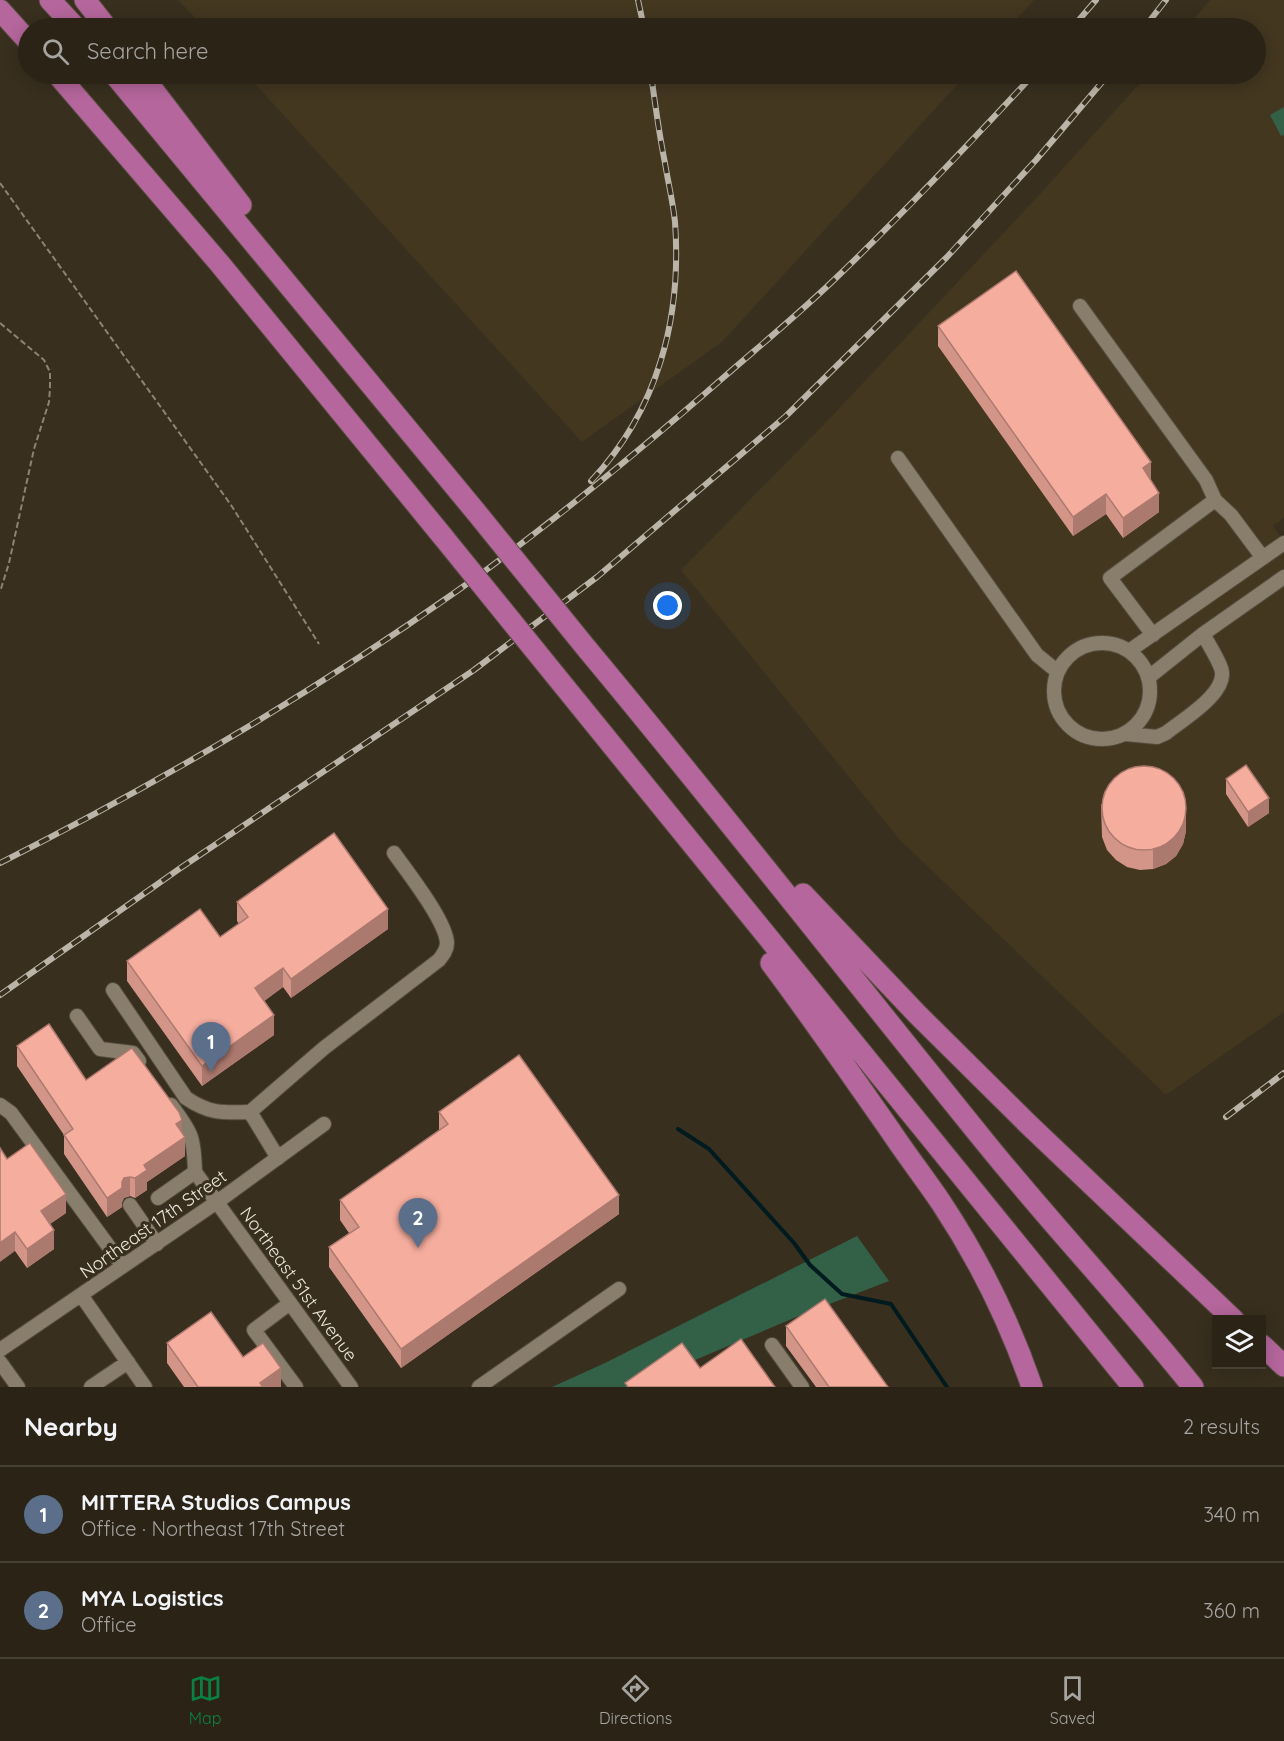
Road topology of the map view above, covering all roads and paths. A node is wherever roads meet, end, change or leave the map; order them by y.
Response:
1 (50, 0) edge
2 (86, 0) edge
3 (0, 10) edge
4 (67, 18) edge
5 (100, 18) edge
6 (18, 30) edge
7 (66, 84) edge
8 (122, 84) edge
9 (149, 84) edge
10 (0, 183) edge
11 (1080, 306) dead end
12 (0, 323) edge
13 (420, 443) junction
14 (898, 458) dead end
15 (1215, 500) junction
16 (1284, 543) edge
17 (1263, 558) junction
18 (1284, 578) edge
19 (0, 592) edge
20 (1203, 634) junction
21 (1153, 635) junction
22 (319, 644) dead end
23 (1130, 651) junction
24 (1058, 672) junction
25 (1149, 677) junction
26 (593, 724) junction
27 (1126, 734) junction
28 (700, 785) junction
29 (394, 853) dead end
30 (113, 990) dead end
31 (76, 1016) dead end
32 (146, 1071) edge
33 (160, 1090) edge
34 (0, 1105) edge
35 (250, 1113) junction
36 (324, 1124) dead end
37 (278, 1158) junction
38 (195, 1172) junction
39 (158, 1198) dead end
40 (217, 1202) junction
41 (129, 1205) dead end
42 (157, 1244) junction
43 (123, 1266) junction
44 (619, 1289) dead end
45 (81, 1295) junction
46 (290, 1303) junction
47 (1229, 1315) edge
48 (772, 1345) dead end
49 (1266, 1349) edge
50 (0, 1350) edge
51 (0, 1362) edge
52 (128, 1362) junction
53 (1284, 1366) edge
54 (18, 1387) edge
55 (91, 1387) edge
56 (145, 1387) edge
57 (296, 1387) edge
58 (351, 1387) edge
59 (480, 1387) edge
60 (802, 1387) edge
61 (1032, 1387) edge
62 (1133, 1387) edge
63 (1193, 1387) edge

1 - 4 highway
2 - 5 highway
3 - 6 highway
7 - 26 highway, bridge
8 - 13 highway
9 - 13 highway
10 - 22 path
11 - 15 street
12 - 19 path
13 - 28 highway, bridge
14 - 24 street
15 - 17 street
15 - 21 street
16 - 17 street
17 - 21 street
18 - 20 street
20 - 25 street
20 - 27 street
21 - 23 street
23 - 24 street
23 - 25 street
24 - 27 street
25 - 27 street
26 - 61 highway
26 - 62 highway
28 - 47 highway
28 - 63 highway
29 - 35 street
30 - 35 street
31 - 32 street
33 - 38 street
34 - 43 street
35 - 37 street
36 - 37 street, Northeast 17th Street
37 - 40 street, Northeast 17th Street
38 - 39 street
38 - 40 street, Northeast 51st Avenue
40 - 42 street, Northeast 17th Street
40 - 46 street, Northeast 51st Avenue
41 - 42 street
42 - 43 street, Northeast 17th Street
43 - 45 street, Northeast 17th Street
44 - 59 street
45 - 50 street, Northeast 17th Street
45 - 52 street
46 - 57 street
46 - 58 street, Northeast 51st Avenue
48 - 60 street
49 - 53 highway
51 - 54 street
52 - 55 street
52 - 56 street

